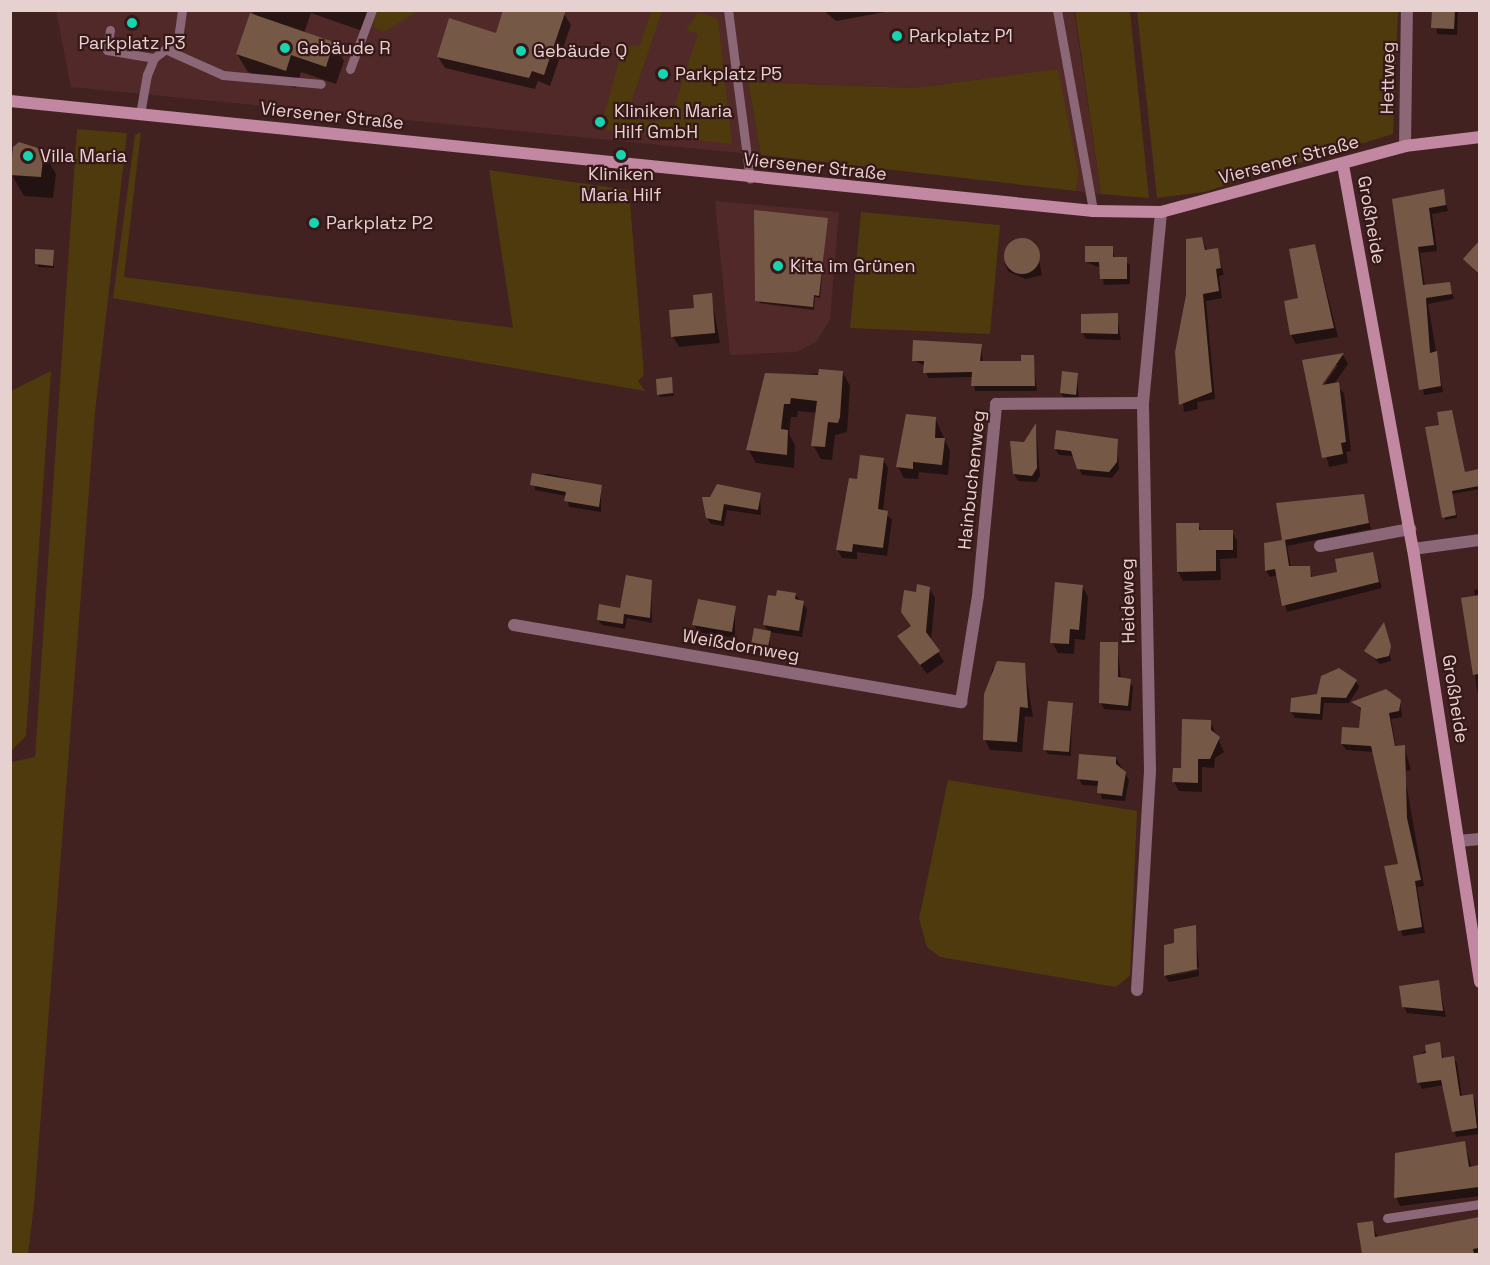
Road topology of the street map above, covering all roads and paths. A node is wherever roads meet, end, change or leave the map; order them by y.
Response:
1 (182, 10) edge
2 (372, 10) edge
3 (728, 10) edge
4 (1057, 10) edge
5 (1407, 10) edge
6 (110, 30) dead end
7 (167, 50) junction
8 (154, 58) junction
9 (350, 69) dead end
10 (321, 84) dead end
11 (10, 101) edge
12 (140, 114) junction
13 (1479, 137) edge
14 (1405, 146) junction
15 (1343, 165) junction
16 (750, 179) junction
17 (1093, 212) junction
18 (1161, 212) junction
19 (1143, 403) junction
20 (1410, 529) junction
21 (1479, 540) edge
22 (1320, 546) dead end
23 (1413, 549) junction
24 (514, 625) dead end
25 (961, 702) joint
26 (1479, 839) edge
27 (1458, 840) junction
28 (1479, 982) edge
29 (1137, 990) dead end
30 (1479, 1204) edge
31 (1387, 1218) dead end

1 - 7 lane
2 - 9 lane
3 - 16 lane
4 - 17 lane
5 - 14 street, Hettweg
6 - 8 lane
7 - 8 lane
7 - 10 lane
8 - 12 lane
11 - 12 main road, Viersener Straße
12 - 16 main road, Viersener Straße
13 - 14 main road, Viersener Straße
14 - 15 main road, Viersener Straße
15 - 18 main road, Viersener Straße
15 - 20 main road, Großheide
16 - 17 main road, Viersener Straße
17 - 18 main road, Viersener Straße
18 - 19 street, Heideweg
19 - 25 street, Hainbuchenweg
19 - 29 street, Heideweg
20 - 22 street
20 - 23 main road, Großheide
21 - 23 street
23 - 27 main road, Großheide
24 - 25 street, Weißdornweg
26 - 27 street
27 - 28 main road, Großheide
30 - 31 lane

